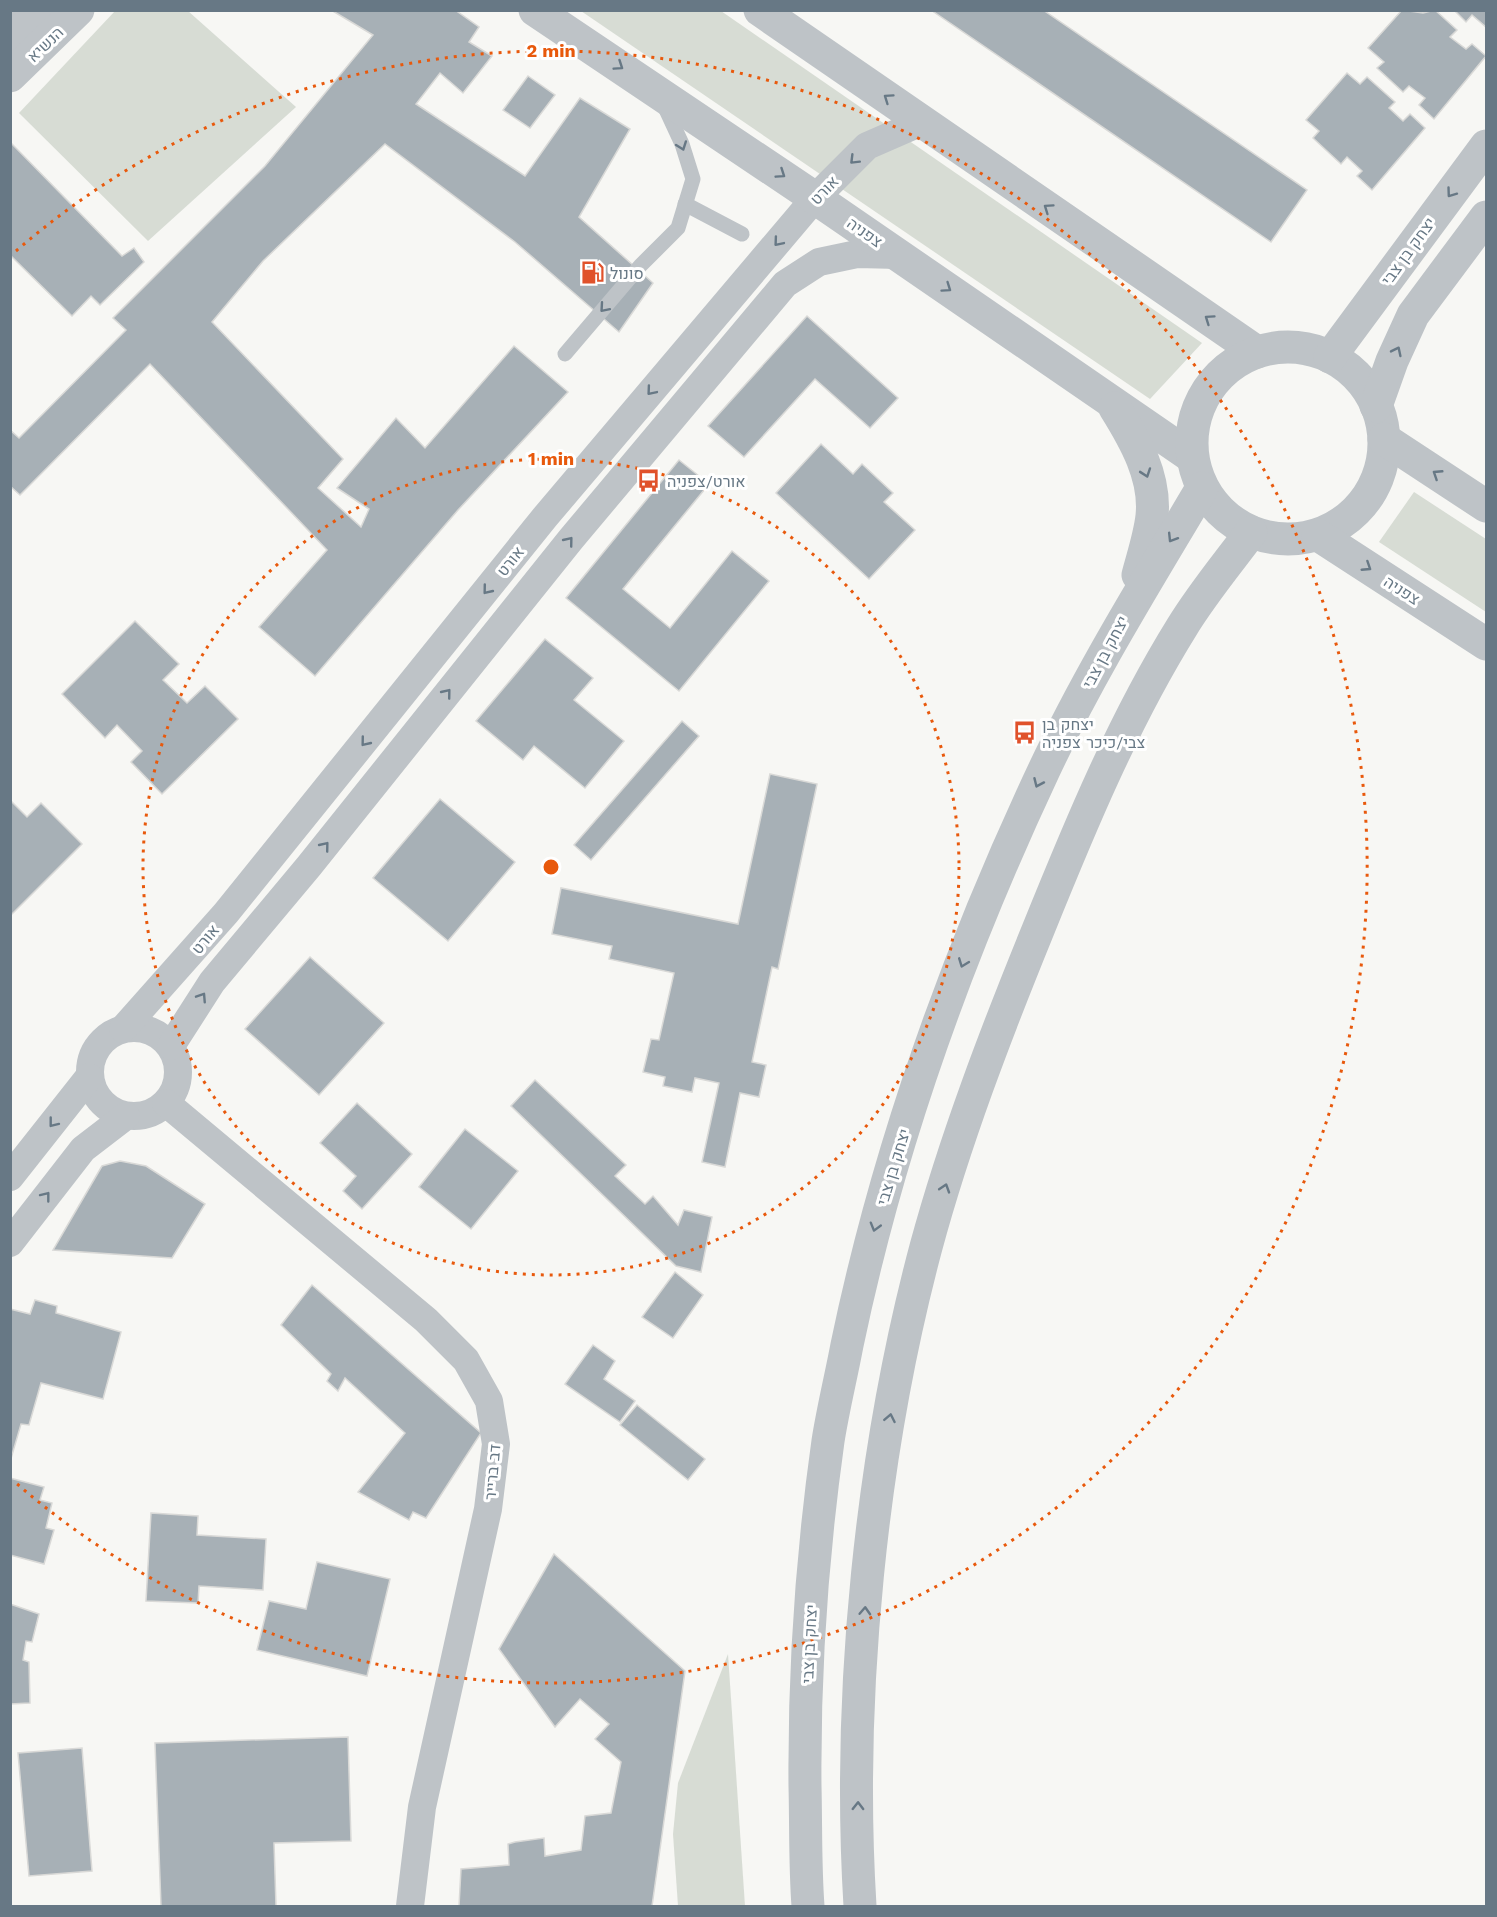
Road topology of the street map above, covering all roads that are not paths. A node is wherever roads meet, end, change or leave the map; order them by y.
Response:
1 (37, 10) edge
2 (78, 10) edge
3 (535, 10) edge
4 (760, 10) edge
5 (10, 38) edge
6 (10, 76) edge
7 (658, 92) junction
8 (922, 122) junction
9 (1486, 146) edge
10 (816, 198) junction
11 (685, 204) junction
12 (1486, 218) edge
13 (742, 234) dead end
14 (899, 255) junction
15 (1257, 352) junction
16 (565, 354) dead end
17 (1329, 357) junction
18 (1111, 402) junction
19 (1377, 406) junction
20 (1384, 439) junction
21 (1192, 456) junction
22 (1202, 488) junction
23 (1486, 506) edge
24 (1251, 532) junction
25 (1318, 535) junction
26 (1132, 604) junction
27 (1486, 644) edge
28 (123, 1029) junction
29 (171, 1046) junction
30 (89, 1077) junction
31 (166, 1103) junction
32 (126, 1116) junction
33 (10, 1177) edge
34 (10, 1243) edge
35 (858, 1849) junction
36 (410, 1906) edge
37 (808, 1906) edge
38 (860, 1906) edge
39 (880, 1906) edge

1 - 5 street, הנשיא
2 - 6 street, הנשיא
3 -> 7 street, צפניה
8 -> 4 street
7 -> 10 street, צפניה
7 -> 11 lane
8 -> 10 street, אורט
15 -> 8 street
9 -> 17 street, יצחק בן צבי
10 - 14 street, צפניה
10 -> 28 street, אורט
11 - 13 lane
11 -> 16 lane
19 -> 12 street
14 -> 18 street, צפניה
29 -> 14 street, אורט
15 - 17 street
15 - 21 street
17 - 19 street
18 - 21 street, צפניה
18 -> 26 street
19 - 20 street
23 -> 20 street
20 - 25 street
21 - 22 street
22 - 24 street
22 -> 26 street, יצחק בן צבי
24 - 25 street
35 -> 24 street
25 -> 27 street, צפניה
26 -> 37 street, יצחק בן צבי
28 - 29 street
28 - 30 street
29 - 31 street
30 - 32 street
30 -> 33 street
31 - 32 street
31 - 36 street, דב ברייר
34 -> 32 street
35 - 38 street
35 - 39 street

